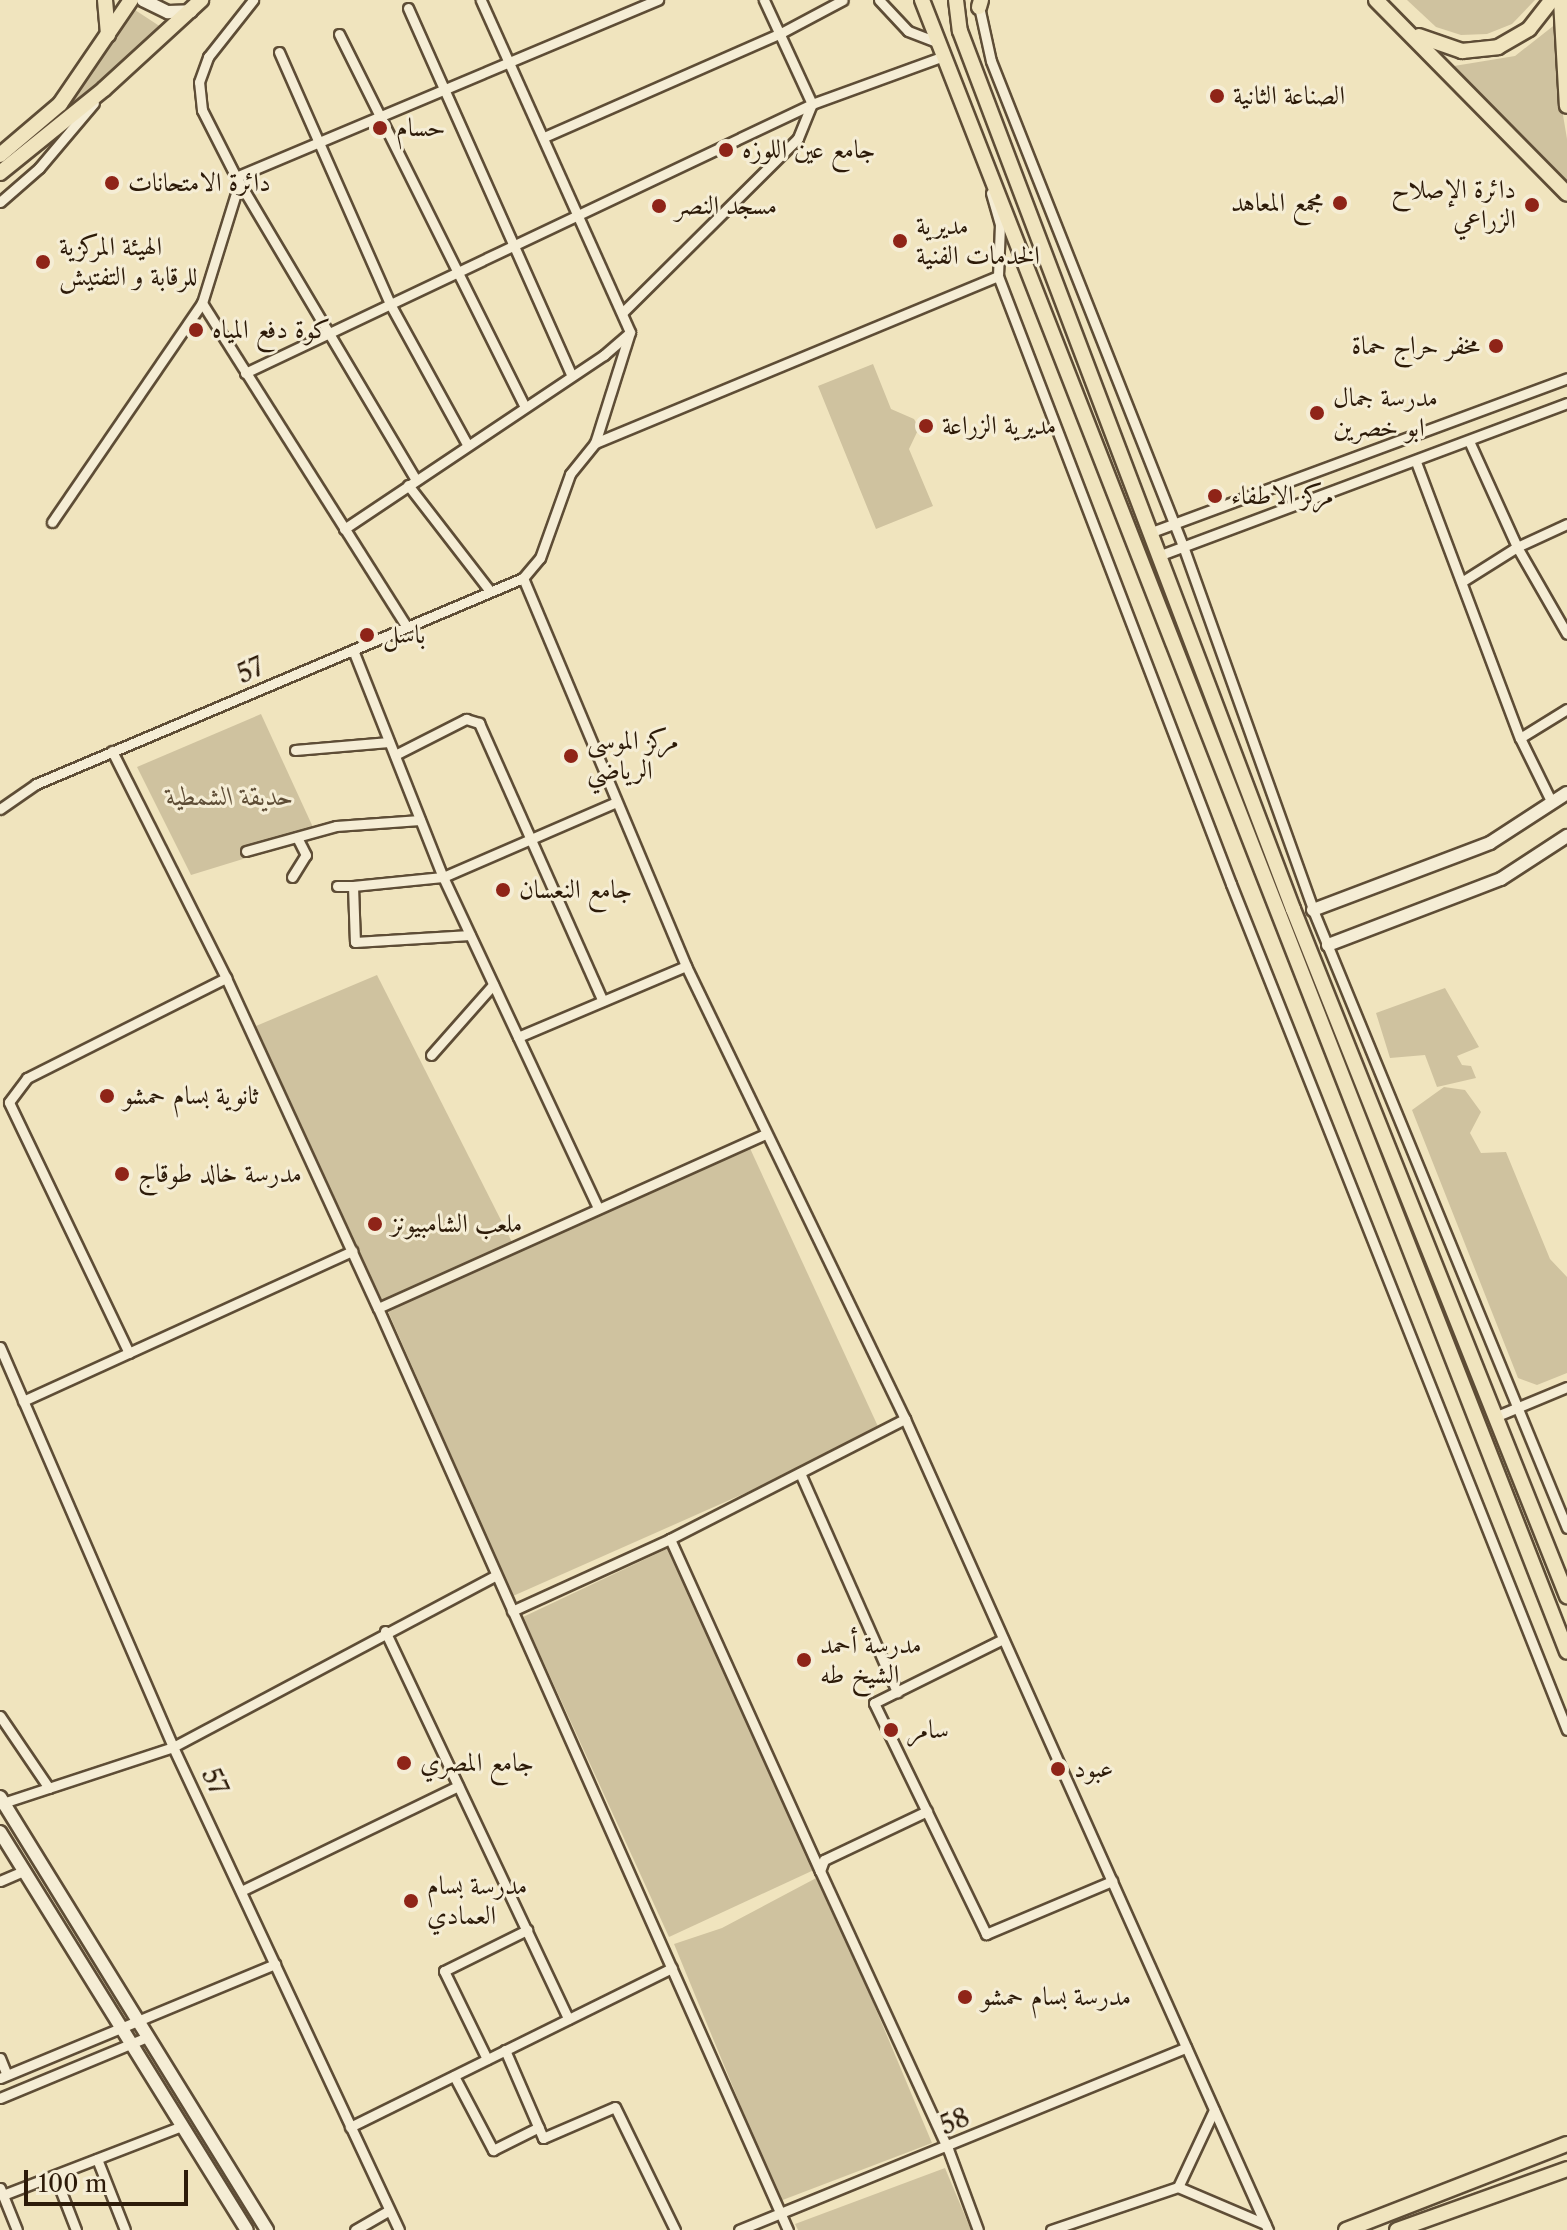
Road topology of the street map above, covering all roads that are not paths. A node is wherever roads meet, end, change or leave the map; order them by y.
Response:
1 (105, 0) edge
2 (131, 0) edge
3 (143, 0) edge
4 (253, 0) edge
5 (481, 0) edge
6 (658, 0) edge
7 (764, 0) edge
8 (843, 0) edge
9 (879, 0) edge
10 (915, 0) edge
11 (956, 0) edge
12 (1376, 0) edge
13 (1387, 0) edge
14 (1552, 0) edge
15 (1561, 0) edge
16 (979, 2) edge
17 (196, 6) edge
18 (923, 7) edge
19 (408, 8) dead end
20 (1412, 32) junction
21 (339, 34) dead end
22 (779, 34) junction
23 (108, 36) junction
24 (936, 42) junction
25 (279, 52) dead end
26 (941, 57) junction
27 (510, 62) junction
28 (104, 89) junction
29 (447, 89) junction
30 (812, 104) junction
31 (1567, 106) edge
32 (383, 115) junction
33 (544, 137) junction
34 (320, 142) junction
35 (0, 155) edge
36 (983, 162) junction
37 (0, 173) edge
38 (236, 177) junction
39 (1567, 194) edge
40 (0, 202) edge
41 (578, 215) junction
42 (517, 244) junction
43 (457, 272) junction
44 (998, 276) junction
45 (202, 303) junction
46 (390, 304) junction
47 (622, 313) junction
48 (630, 332) junction
49 (328, 333) junction
50 (245, 373) junction
51 (571, 374) junction
52 (1567, 378) edge
53 (1567, 403) edge
54 (524, 405) junction
55 (1469, 441) junction
56 (595, 443) junction
57 (467, 444) junction
58 (1416, 462) junction
59 (412, 482) junction
60 (52, 522) dead end
61 (1174, 523) junction
62 (1567, 524) edge
63 (344, 529) junction
64 (1149, 533) junction
65 (1183, 546) junction
66 (1517, 547) junction
67 (1158, 556) junction
68 (523, 578) junction
69 (1463, 581) junction
70 (490, 591) junction
71 (406, 626) junction
72 (1567, 634) edge
73 (353, 650) junction
74 (1567, 709) edge
75 (1520, 738) junction
76 (389, 742) junction
77 (295, 750) dead end
78 (112, 751) junction
79 (395, 755) junction
80 (1567, 793) edge
81 (614, 803) junction
82 (1552, 803) junction
83 (0, 809) edge
84 (420, 820) junction
85 (1567, 836) edge
86 (297, 837) junction
87 (530, 839) junction
88 (246, 851) dead end
89 (292, 877) dead end
90 (443, 877) junction
91 (337, 886) dead end
92 (353, 886) junction
93 (1313, 910) junction
94 (470, 935) junction
95 (1328, 945) junction
96 (686, 966) junction
97 (226, 978) junction
98 (493, 985) junction
99 (603, 1001) junction
100 (518, 1037) junction
101 (431, 1055) dead end
102 (4, 1104) edge
103 (766, 1134) junction
104 (598, 1208) junction
105 (352, 1251) junction
106 (378, 1308) junction
107 (0, 1347) edge
108 (129, 1353) junction
109 (1567, 1387) edge
110 (23, 1401) junction
111 (1520, 1407) junction
112 (1497, 1416) junction
113 (905, 1419) junction
114 (800, 1473) junction
115 (1567, 1528) edge
116 (670, 1539) junction
117 (494, 1576) junction
118 (1567, 1596) edge
119 (512, 1611) junction
120 (385, 1631) junction
121 (1003, 1639) junction
122 (1567, 1652) edge
123 (897, 1692) junction
124 (0, 1716) edge
125 (1567, 1730) edge
126 (173, 1747) junction
127 (458, 1786) junction
128 (49, 1788) junction
129 (2, 1800) edge
130 (927, 1811) junction
131 (0, 1832) edge
132 (23, 1871) junction
133 (820, 1871) junction
134 (0, 1881) edge
135 (1112, 1881) junction
136 (241, 1891) junction
137 (527, 1930) junction
138 (275, 1964) junction
139 (672, 1968) junction
140 (568, 2019) junction
141 (139, 2025) junction
142 (121, 2031) junction
143 (147, 2037) junction
144 (131, 2046) junction
145 (1186, 2048) junction
146 (505, 2050) junction
147 (0, 2058) edge
148 (487, 2059) junction
149 (454, 2076) junction
150 (4, 2077) edge
151 (0, 2098) edge
152 (1214, 2110) junction
153 (182, 2126) junction
154 (350, 2127) junction
155 (539, 2127) junction
156 (1567, 2144) edge
157 (948, 2149) junction
158 (97, 2159) junction
159 (1567, 2169) edge
160 (55, 2176) junction
161 (1178, 2187) junction
162 (1, 2192) edge
163 (389, 2210) junction
164 (781, 2213) junction
165 (1266, 2227) edge
166 (17, 2230) edge
167 (76, 2230) edge
168 (125, 2230) edge
169 (247, 2230) edge
170 (267, 2230) edge
171 (355, 2230) edge
172 (399, 2230) edge
173 (675, 2230) edge
174 (739, 2230) edge
175 (788, 2230) edge
176 (978, 2230) edge
177 (1051, 2230) edge
178 (1346, 2230) edge
179 (1397, 2230) edge

1 - 23 main road
2 - 23 main road
3 - 17 main road
4 - 38 street
5 - 27 street
6 - 27 street
7 - 22 street
8 - 22 street
9 - 24 street
10 - 18 main road
11 - 64 main road
12 - 20 main road
13 - 20 main road
14 - 20 main road
15 - 31 main road
16 - 61 street
17 - 28 main road
18 - 24 main road
19 - 29 street
20 - 39 main road
21 - 32 street
22 - 30 street
22 - 33 street
23 - 35 main road
24 - 26 main road
25 - 34 street
26 - 30 street
26 - 36 main road
27 - 29 street
27 - 33 street
28 - 37 main road
28 - 40 street
29 - 32 street
29 - 42 street
30 - 41 street
30 - 47 street
32 - 34 street
32 - 43 street
33 - 41 street
34 - 38 street
34 - 46 street
36 - 44 street
36 - 122 main road
38 - 45 street
38 - 49 street
41 - 42 street
41 - 47 street
42 - 43 street
42 - 51 street
43 - 46 street
43 - 54 street
44 - 56 street
44 - 125 street
45 - 50 street
45 - 60 street
46 - 49 street
46 - 57 street
47 - 48 street
48 - 51 street
48 - 56 street
49 - 50 street
49 - 59 street
50 - 63 street
51 - 54 street
52 - 61 street
53 - 55 street
54 - 57 street
55 - 58 street
55 - 66 street
56 - 68 street
57 - 59 street
58 - 65 street
58 - 69 street
59 - 63 street
59 - 70 street
61 - 64 street
61 - 65 street
62 - 66 street
63 - 71 street
64 - 67 main road
65 - 67 street
65 - 93 street
66 - 69 street
66 - 72 street
67 - 112 main road
68 - 70 street, 57
68 - 81 street
69 - 75 street
70 - 71 street, 57
71 - 73 street, 57
73 - 76 street
73 - 78 street, 57
74 - 75 street
75 - 82 street
76 - 77 street
76 - 79 street
78 - 83 street, 57
78 - 97 street
79 - 84 street
79 - 87 street
80 - 82 main road
81 - 87 street
81 - 96 street
82 - 93 main road
84 - 86 street
84 - 90 street
85 - 95 main road
86 - 88 street
86 - 89 street
87 - 90 street
87 - 99 street
90 - 92 street
90 - 94 street
91 - 92 street
92 - 94 street
93 - 95 street
94 - 98 street
95 - 111 street
96 - 99 street
96 - 103 street
97 - 102 street
97 - 105 street
98 - 100 street
98 - 101 street
99 - 100 street
100 - 104 street
102 - 108 street
103 - 104 street
103 - 113 street
104 - 106 street
105 - 106 street
105 - 108 street
106 - 117 street
107 - 110 street, 57
108 - 110 street
109 - 111 street
110 - 126 street, 57
111 - 112 street
111 - 115 street
112 - 118 main road
113 - 114 street
113 - 121 street
114 - 116 street
114 - 123 street
116 - 119 street
116 - 133 street
117 - 119 street
117 - 120 street
119 - 139 street
120 - 126 street
120 - 127 street
121 - 123 street
121 - 135 street
123 - 130 street
124 - 128 street
126 - 128 street
126 - 136 street, 57
127 - 136 street
127 - 137 street
128 - 129 street
129 - 141 main road
130 - 133 street
130 - 135 street
131 - 132 main road
132 - 134 street
132 - 142 main road
133 - 157 street
135 - 145 street
136 - 138 street, 57
137 - 140 street
137 - 148 street
138 - 141 street
138 - 154 street, 57
139 - 140 street
139 - 164 street
140 - 146 street
141 - 142 street
141 - 143 main road
142 - 144 main road
142 - 150 street
143 - 144 street
143 - 170 main road
144 - 151 street
144 - 153 main road
145 - 152 street
145 - 157 street, 58
146 - 148 street
146 - 155 street
147 - 150 street
148 - 149 street
149 - 154 street
149 - 155 street
152 - 161 street
152 - 165 street
153 - 158 street
153 - 169 main road
154 - 163 street, 57
155 - 173 street
156 - 178 main road
157 - 164 street, 58
157 - 176 street
158 - 160 street
158 - 168 street
159 - 179 main road
160 - 162 street
160 - 167 street
161 - 165 street
161 - 177 street
162 - 166 street
163 - 171 street
163 - 172 street, 57
164 - 174 street, 58
164 - 175 street

